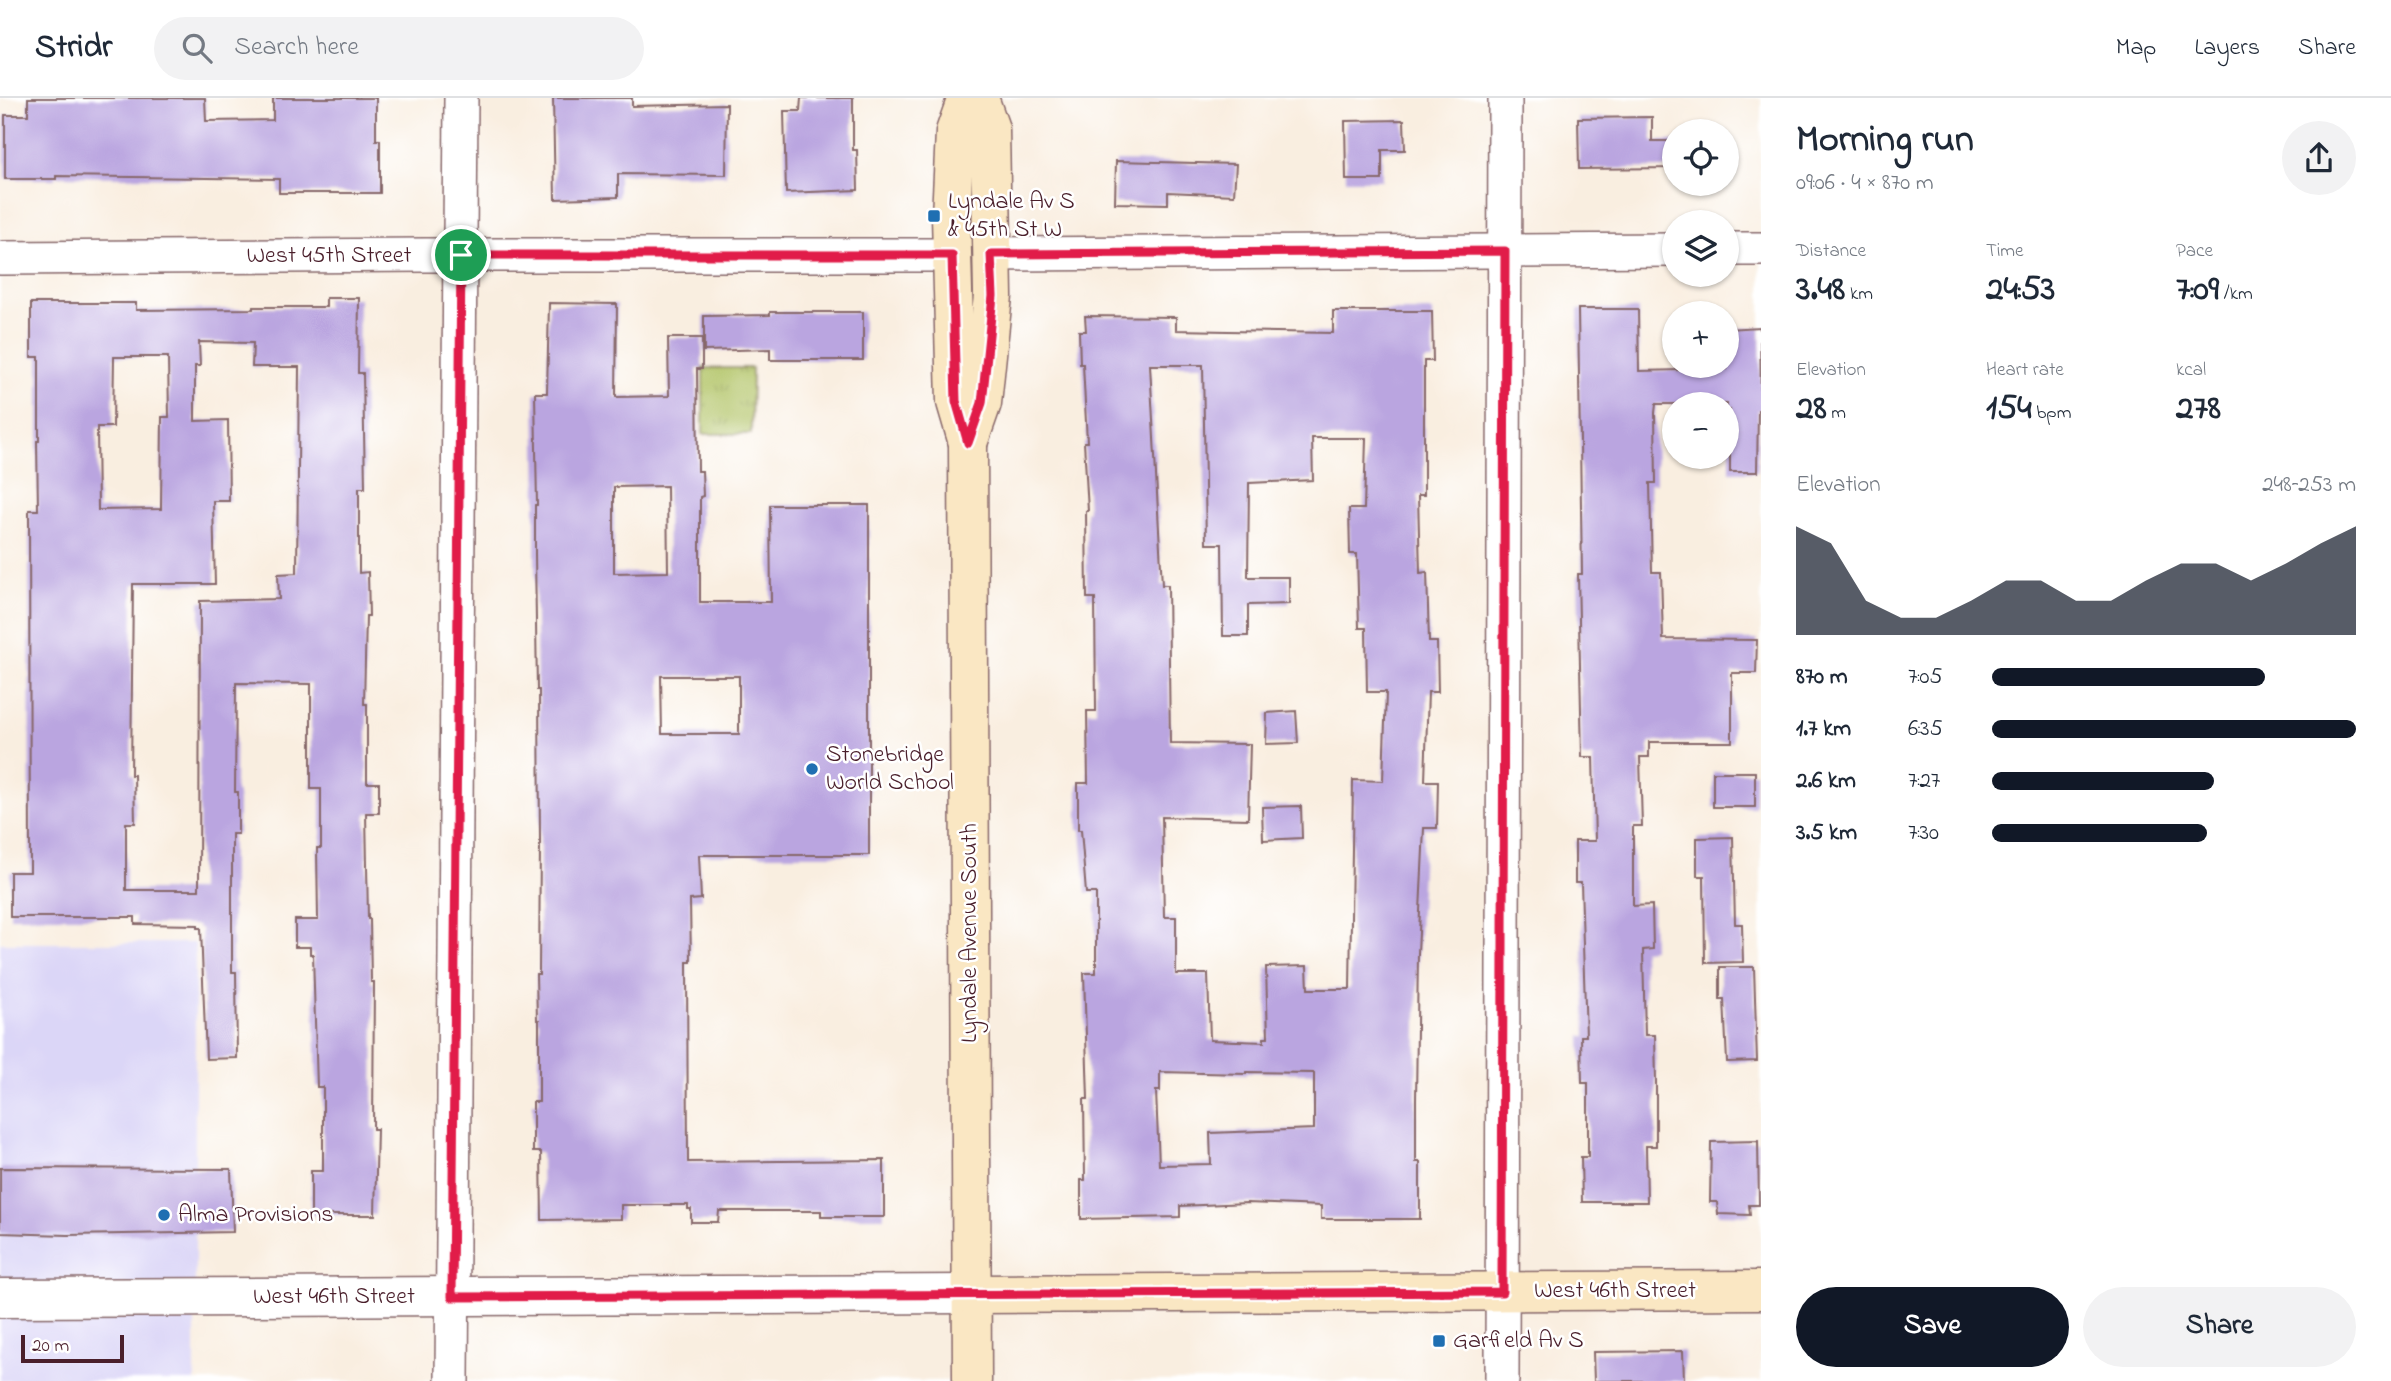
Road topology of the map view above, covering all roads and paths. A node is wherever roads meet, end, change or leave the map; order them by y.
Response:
1 (461, 98) edge
2 (967, 98) edge
3 (979, 98) edge
4 (1505, 98) edge
5 (1739, 249) edge
6 (1761, 249) edge
7 (1662, 250) edge
8 (1505, 251) junction
9 (991, 254) junction
10 (461, 255) junction
11 (952, 255) junction
12 (0, 258) edge
13 (968, 443) junction
14 (1761, 1290) edge
15 (1502, 1292) junction
16 (971, 1294) junction
17 (452, 1297) junction
18 (0, 1298) edge
19 (452, 1381) edge
20 (972, 1381) edge
21 (1502, 1381) edge

1 - 10 street
2 - 11 main road, Lyndale Avenue South
3 - 9 main road, Lyndale Avenue South
4 - 8 street
5 - 6 street
7 - 8 street
8 - 9 street
8 - 15 street
9 - 13 main road, Lyndale Avenue South
10 - 11 street, West 45th Street
10 - 12 street, West 45th Street
10 - 17 street
11 - 13 main road, Lyndale Avenue South
13 - 16 main road, Lyndale Avenue South
14 - 15 main road, West 46th Street
15 - 16 main road, West 46th Street
15 - 21 street
16 - 17 street, West 46th Street
16 - 20 main road, Lyndale Avenue South
17 - 18 street, West 46th Street
17 - 19 street

